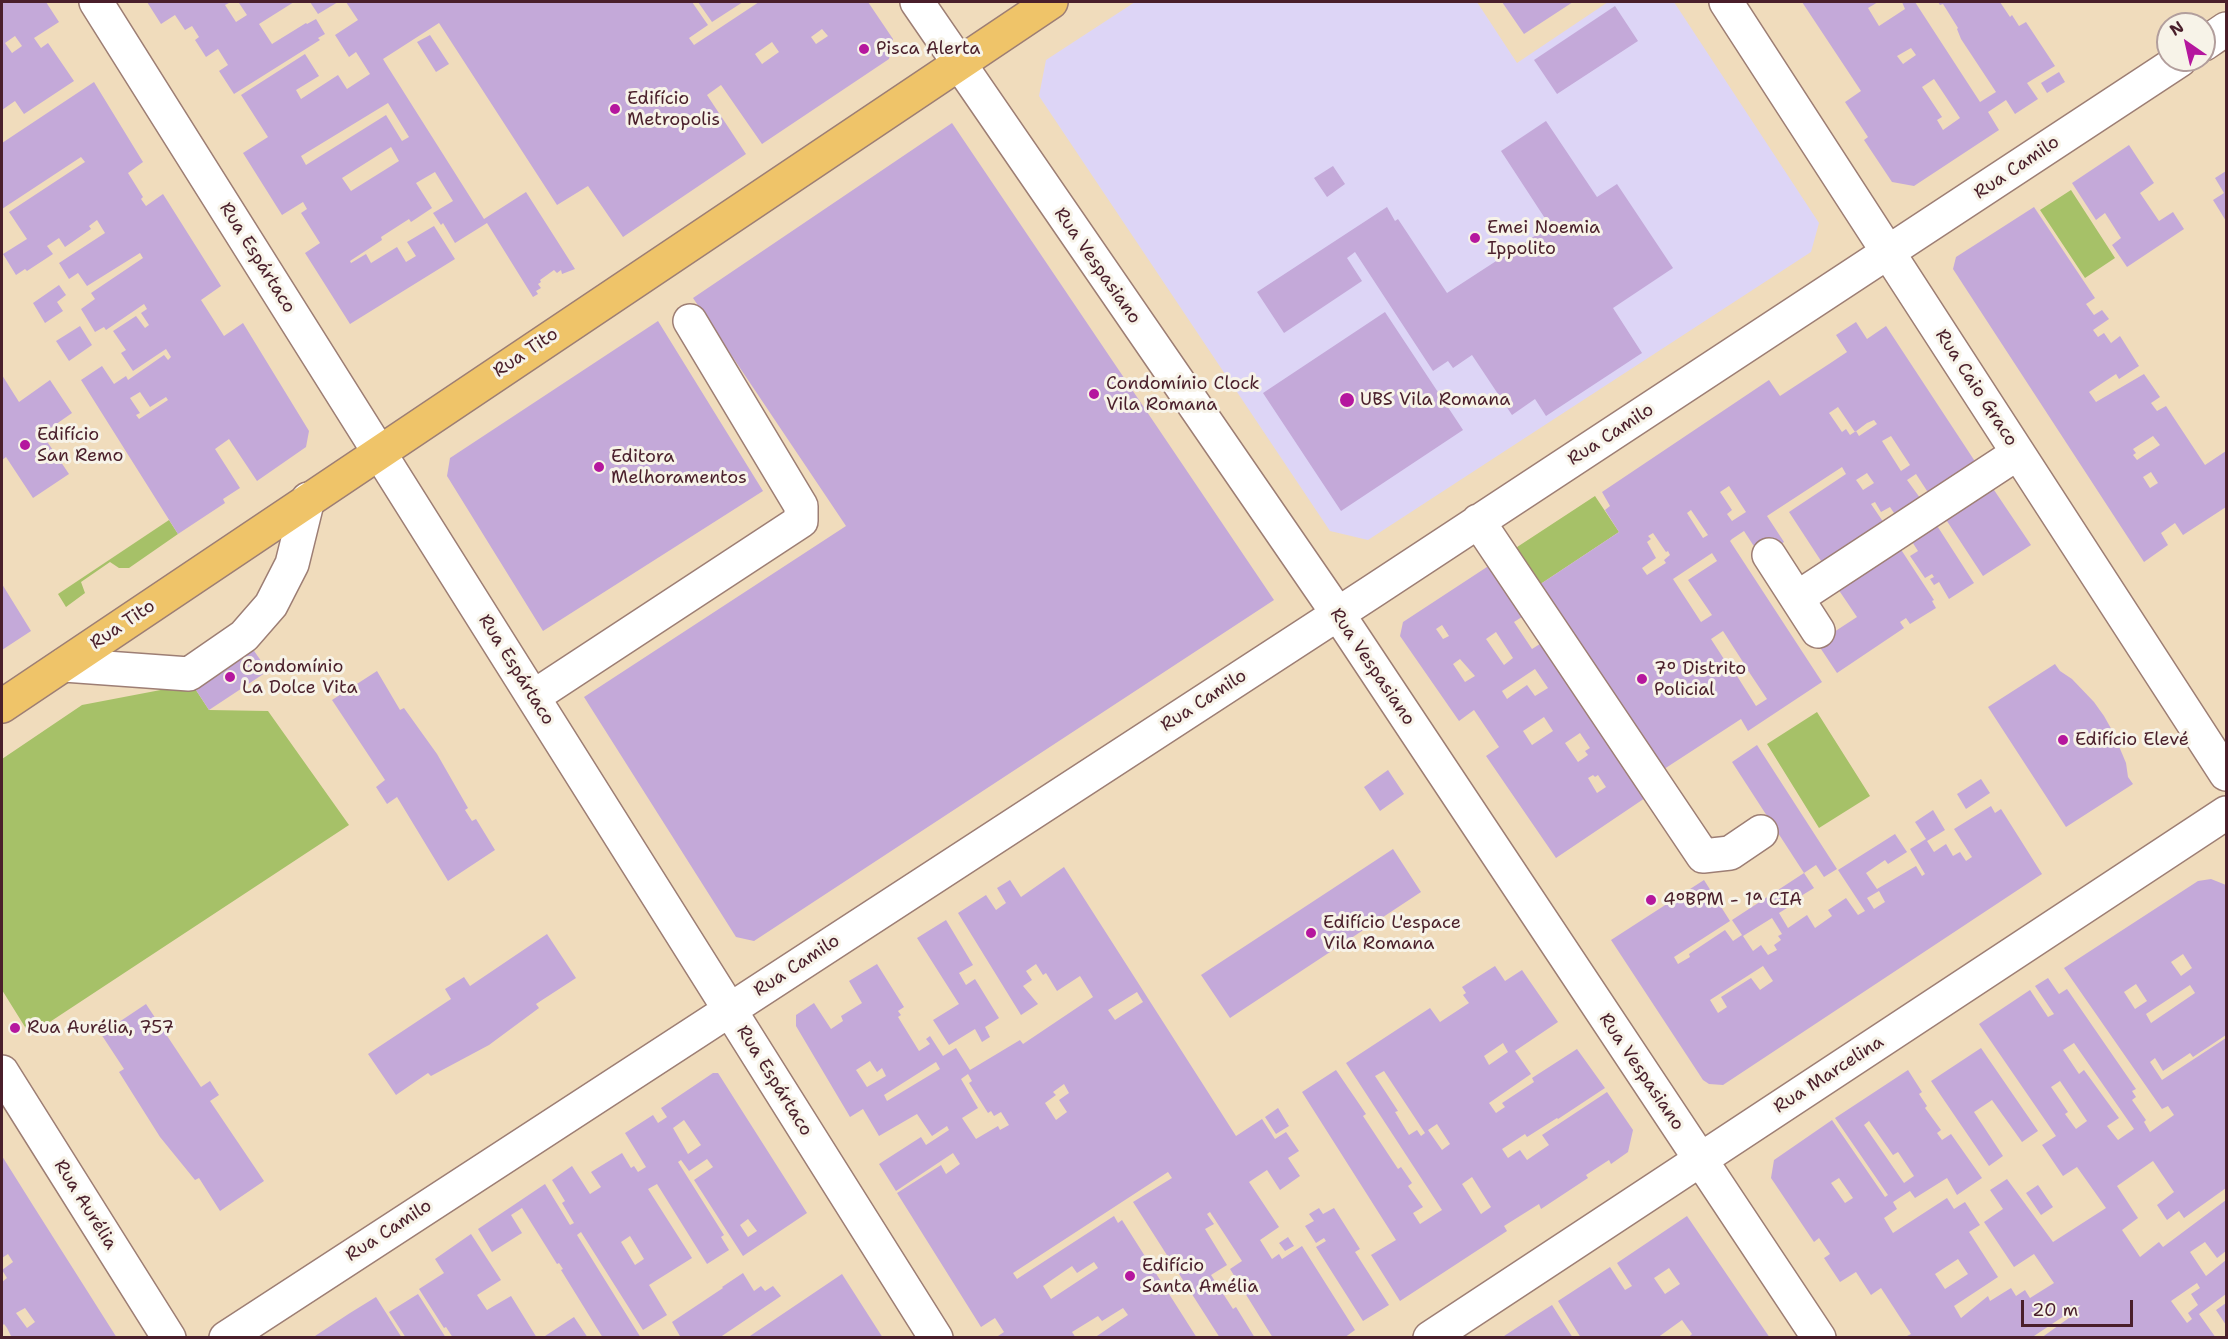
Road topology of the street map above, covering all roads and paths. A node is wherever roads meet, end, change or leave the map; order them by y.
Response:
1 (96, 2) edge
2 (917, 2) edge
3 (1051, 2) edge
4 (1726, 2) edge
5 (959, 64) junction
6 (2162, 72) edge
7 (1888, 253) junction
8 (690, 321) dead end
9 (379, 452) junction
10 (2018, 453) junction
11 (308, 499) junction
12 (1478, 521) junction
13 (1769, 555) dead end
14 (1797, 598) junction
15 (1338, 614) junction
16 (1818, 631) dead end
17 (64, 665) junction
18 (533, 697) junction
19 (2, 706) edge
20 (2226, 774) edge
21 (2226, 813) edge
22 (1761, 832) dead end
23 (729, 1010) junction
24 (2, 1072) edge
25 (1700, 1160) junction
26 (169, 1338) edge
27 (226, 1338) edge
28 (936, 1338) edge
29 (1430, 1338) edge
30 (1819, 1338) edge

1 - 9 street, Rua Espártaco
2 - 5 street, Rua Vespasiano
3 - 5 main road, Rua Tito
4 - 7 street, Rua Caio Graco
5 - 9 main road, Rua Tito
5 - 15 street, Rua Vespasiano
6 - 7 street, Rua Camilo
7 - 10 street, Rua Caio Graco
7 - 12 street, Rua Camilo
8 - 18 street
9 - 11 main road, Rua Tito
9 - 18 street, Rua Espártaco
10 - 14 street
10 - 20 street, Rua Caio Graco
11 - 17 main road, Rua Tito
11 - 17 street
12 - 15 street, Rua Camilo
12 - 22 street
13 - 14 street
14 - 16 street
15 - 23 street, Rua Camilo
15 - 25 street, Rua Vespasiano
17 - 19 main road, Rua Tito
18 - 23 street, Rua Espártaco
21 - 25 street, Rua Marcelina
23 - 27 street, Rua Camilo
23 - 28 street, Rua Espártaco
24 - 26 street, Rua Aurélia
25 - 29 street, Rua Marcelina
25 - 30 street, Rua Vespasiano

